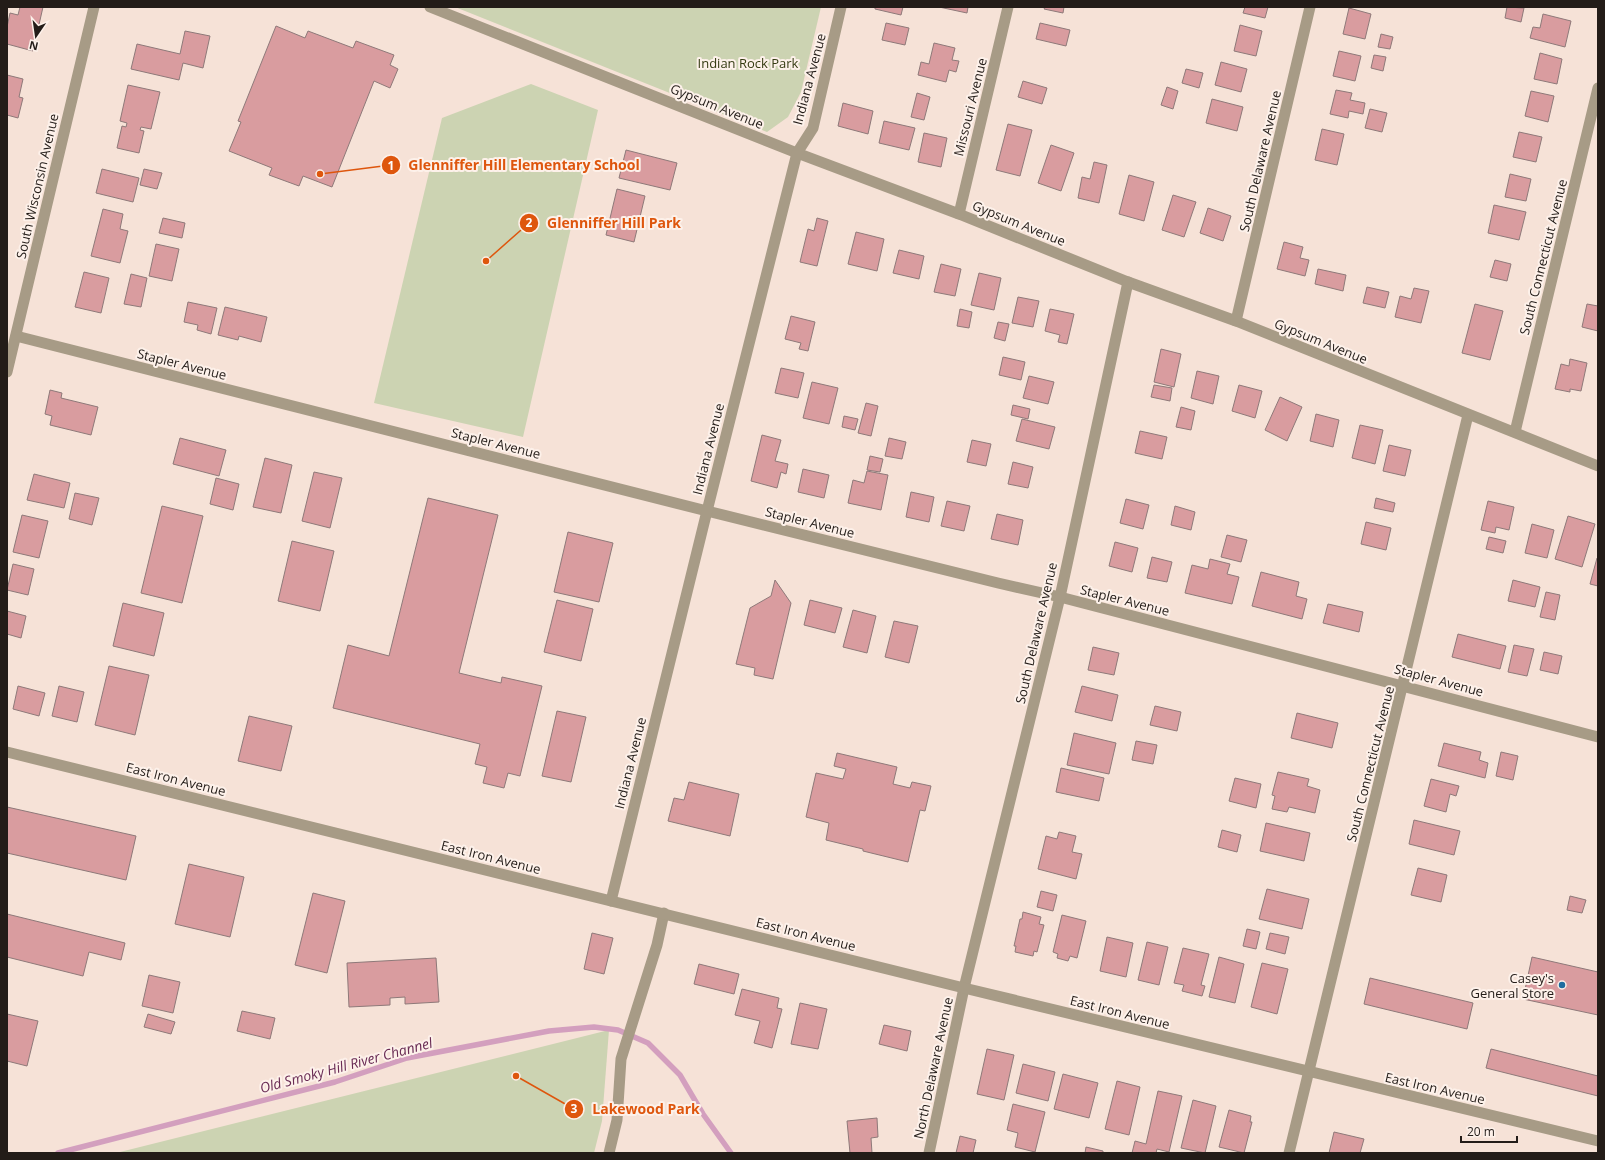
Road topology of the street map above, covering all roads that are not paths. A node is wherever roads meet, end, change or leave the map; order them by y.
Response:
1 (94, 7) edge
2 (430, 7) edge
3 (841, 7) edge
4 (1008, 7) edge
5 (1310, 7) edge
6 (1598, 88) edge
7 (797, 153) junction
8 (959, 214) junction
9 (1128, 282) junction
10 (1236, 322) junction
11 (16, 336) junction
12 (7, 372) edge
13 (1468, 415) junction
14 (1515, 432) junction
15 (1598, 466) edge
16 (706, 511) junction
17 (1060, 597) junction
18 (1403, 685) junction
19 (1598, 737) edge
20 (7, 752) edge
21 (611, 901) junction
22 (664, 913) junction
23 (964, 988) junction
24 (1309, 1072) junction
25 (1598, 1141) edge
26 (608, 1153) edge
27 (929, 1153) edge
28 (1289, 1153) edge

1 - 11 street, South Wisconsin Avenue
2 - 7 street, Gypsum Avenue
3 - 7 street, Indiana Avenue
4 - 8 street, Missouri Avenue
5 - 10 street, South Delaware Avenue
6 - 14 street, South Connecticut Avenue
7 - 8 street, Gypsum Avenue
7 - 16 street, Indiana Avenue
8 - 9 street, Gypsum Avenue
9 - 10 street, Gypsum Avenue
9 - 17 street, South Delaware Avenue
10 - 13 street, Gypsum Avenue
11 - 12 street, South Wisconsin Avenue
11 - 16 street, Stapler Avenue
13 - 14 street, Gypsum Avenue
13 - 18 street, South Connecticut Avenue
14 - 15 street, Gypsum Avenue
16 - 17 street, Stapler Avenue
16 - 21 street, Indiana Avenue
17 - 18 street, Stapler Avenue
17 - 23 street, South Delaware Avenue
18 - 19 street, Stapler Avenue
18 - 24 street, South Connecticut Avenue
20 - 21 street, East Iron Avenue
21 - 22 street, East Iron Avenue
22 - 23 street, East Iron Avenue
22 - 26 street
23 - 24 street, East Iron Avenue
23 - 27 street, North Delaware Avenue
24 - 25 street, East Iron Avenue
24 - 28 street, South Connecticut Avenue

